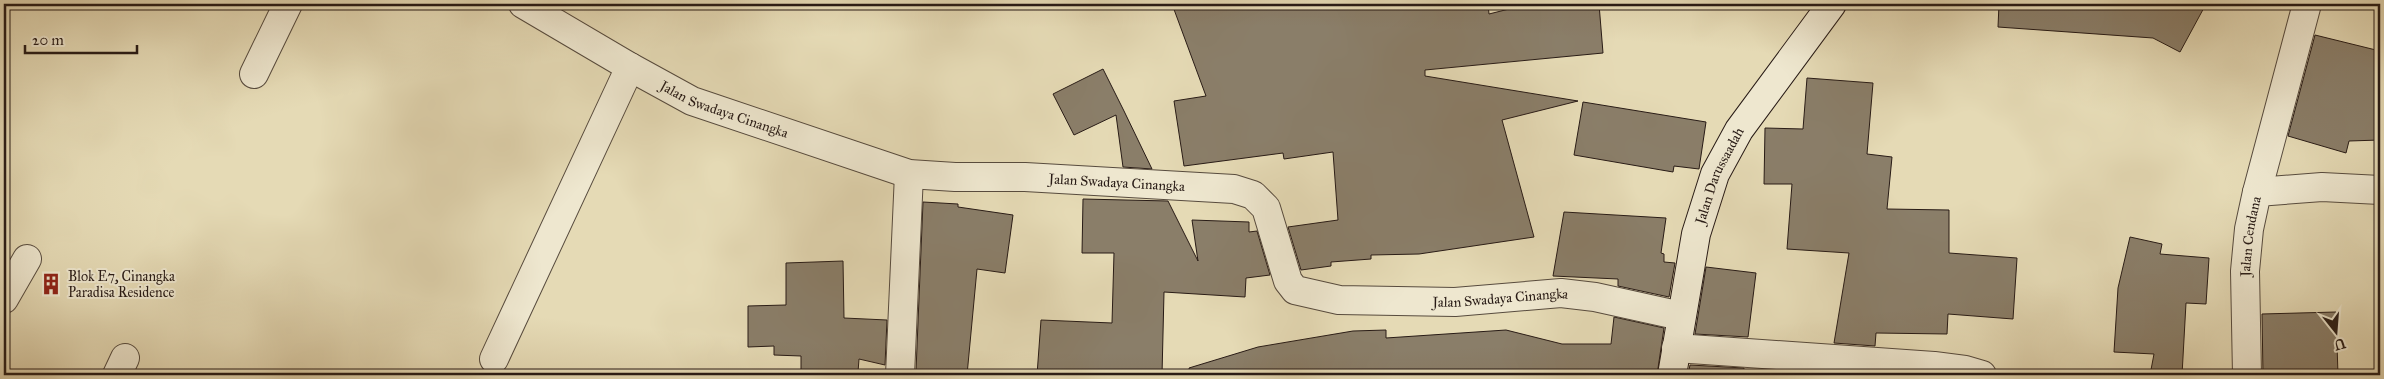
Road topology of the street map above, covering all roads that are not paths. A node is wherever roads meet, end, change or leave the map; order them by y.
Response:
1 (288, 4) edge
2 (522, 4) edge
3 (1832, 4) edge
4 (2307, 4) edge
5 (630, 67) junction
6 (254, 74) dead end
7 (909, 174) junction
8 (2380, 190) edge
9 (2257, 192) junction
10 (27, 260) dead end
11 (4, 299) edge
12 (1681, 316) junction
13 (1676, 348) junction
14 (494, 359) dead end
15 (900, 375) edge
16 (1672, 375) edge
17 (1982, 375) edge
18 (2247, 375) edge

1 - 6 street
2 - 5 street, Jalan Swadaya Cinangka
3 - 12 street, Jalan Darussaadah
4 - 9 street
5 - 7 street, Jalan Swadaya Cinangka
5 - 14 street
7 - 12 street, Jalan Swadaya Cinangka
7 - 15 street
8 - 9 street, Jalan Cendana
9 - 18 street, Jalan Cendana
10 - 11 street
12 - 13 street, Jalan Darussaadah
13 - 16 street, Jalan Darussaadah
13 - 17 street

